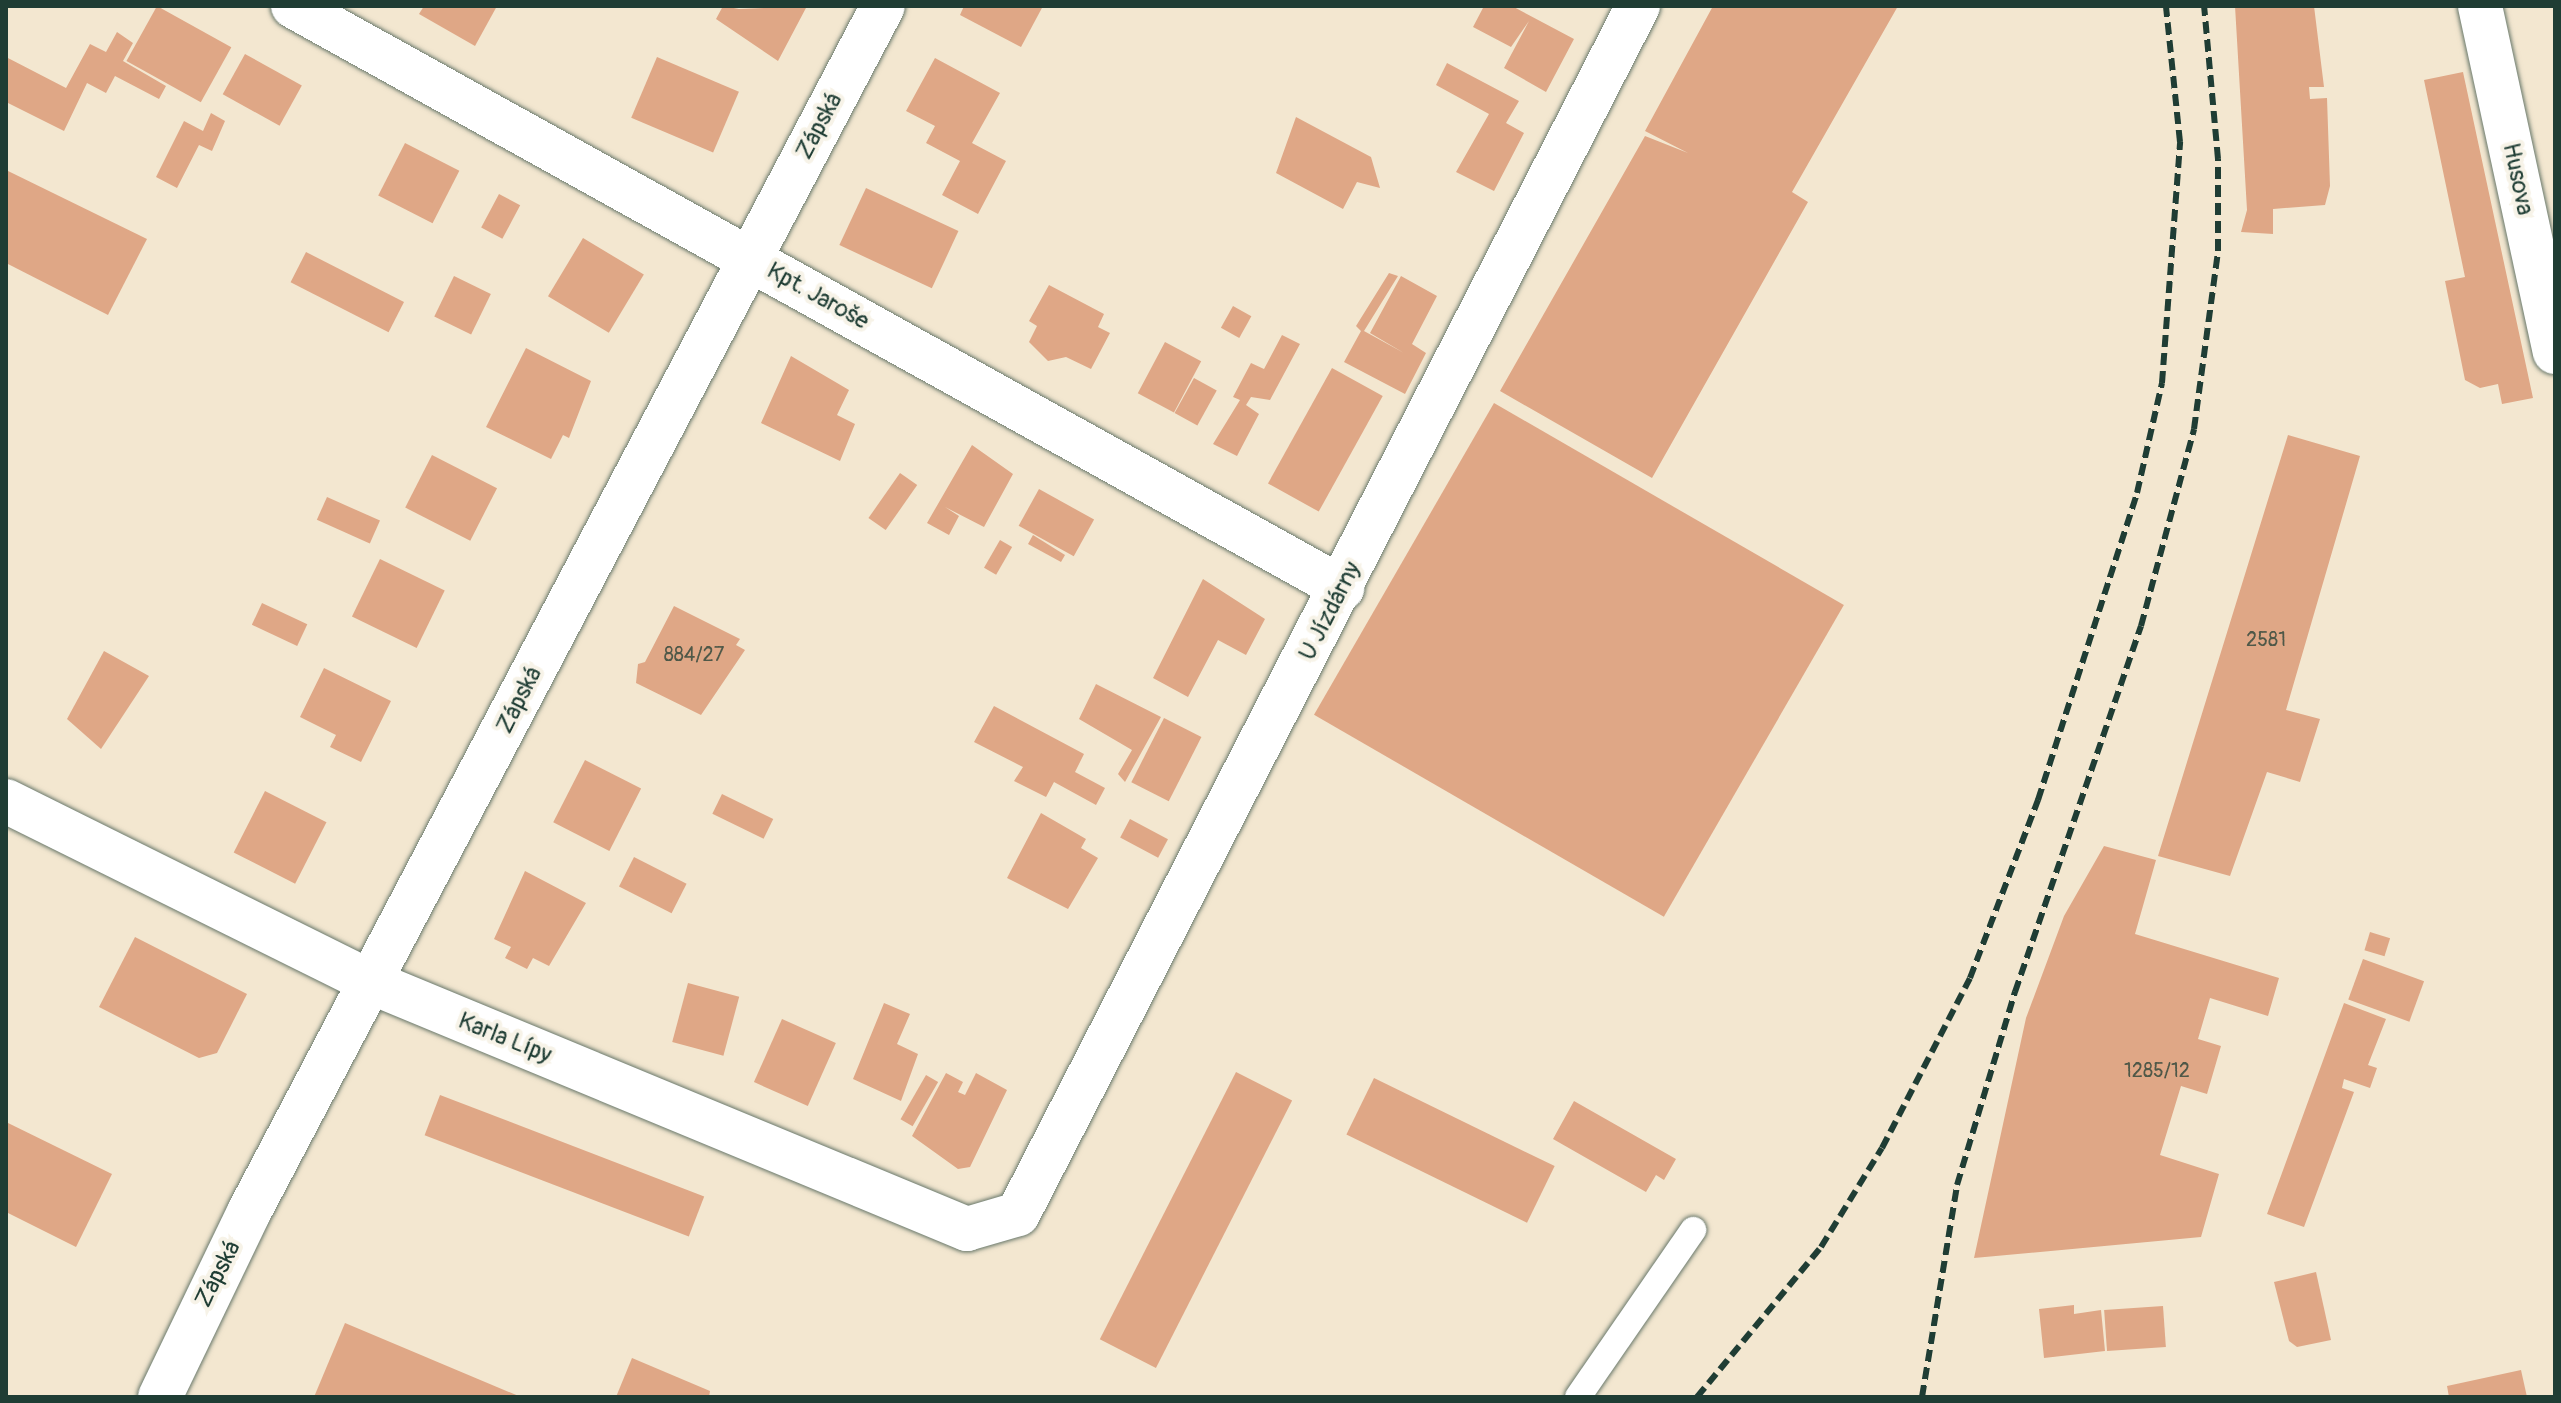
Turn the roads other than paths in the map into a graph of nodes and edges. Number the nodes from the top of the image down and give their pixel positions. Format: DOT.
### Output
graph roads {
  1 [pos="293,6"];
  2 [pos="883,6"];
  3 [pos="1638,6"];
  4 [pos="2480,6"];
  5 [pos="748,256"];
  6 [pos="2555,352"];
  7 [pos="1342,588"];
  8 [pos="6,801"];
  9 [pos="373,983"];
  10 [pos="1018,1214"];
  11 [pos="1693,1230"];
  12 [pos="160,1397"];
  13 [pos="1578,1397"];
  1 -- 5 [label="street, Kpt. Jaroše"];
  2 -- 5 [label="street, Zápská"];
  3 -- 7 [label="street, U Jízdárny"];
  4 -- 6 [label="street, Husova"];
  5 -- 7 [label="street, Kpt. Jaroše"];
  5 -- 9 [label="street, Zápská"];
  7 -- 10 [label="street, U Jízdárny"];
  8 -- 9 [label="street, Karla Lípy"];
  9 -- 10 [label="street, Karla Lípy"];
  9 -- 12 [label="street, Zápská"];
  11 -- 13 [label="lane"];
}
